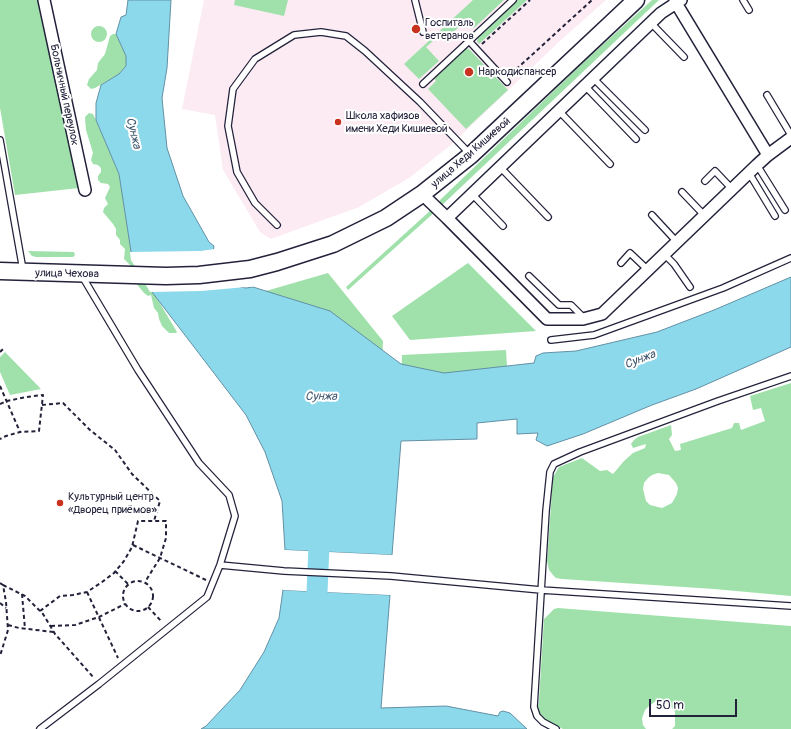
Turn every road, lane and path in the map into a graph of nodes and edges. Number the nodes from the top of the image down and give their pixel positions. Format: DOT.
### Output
graph roads {
  1 [pos="44,0"];
  2 [pos="415,0"];
  3 [pos="513,0"];
  4 [pos="530,0"];
  5 [pos="592,0"];
  6 [pos="636,0"];
  7 [pos="743,0"];
  8 [pos="677,1"];
  9 [pos="749,10"];
  10 [pos="651,23"];
  11 [pos="423,32"];
  12 [pos="470,41"];
  13 [pos="477,49"];
  14 [pos="684,57"];
  15 [pos="507,69"];
  16 [pos="593,78"];
  17 [pos="507,82"];
  18 [pos="423,84"];
  19 [pos="585,86"];
  20 [pos="767,95"];
  21 [pos="559,111"];
  22 [pos="645,130"];
  23 [pos="791,135"];
  24 [pos="791,138"];
  25 [pos="636,139"];
  26 [pos="0,140"];
  27 [pos="471,155"];
  28 [pos="768,155"];
  29 [pos="610,164"];
  30 [pos="500,167"];
  31 [pos="753,169"];
  32 [pos="705,181"];
  33 [pos="732,189"];
  34 [pos="85,190"];
  35 [pos="682,192"];
  36 [pos="422,194"];
  37 [pos="472,194"];
  38 [pos="784,210"];
  39 [pos="652,214"];
  40 [pos="704,215"];
  41 [pos="775,216"];
  42 [pos="548,217"];
  43 [pos="447,218"];
  44 [pos="277,225"];
  45 [pos="503,226"];
  46 [pos="677,242"];
  47 [pos="664,254"];
  48 [pos="791,258"];
  49 [pos="621,263"];
  50 [pos="648,270"];
  51 [pos="0,271"];
  52 [pos="24,273"];
  53 [pos="81,274"];
  54 [pos="134,276"];
  55 [pos="529,276"];
  56 [pos="690,287"];
  57 [pos="585,319"];
  58 [pos="551,340"];
  59 [pos="3,349"];
  60 [pos="0,352"];
  61 [pos="791,376"];
  62 [pos="0,386"];
  63 [pos="7,401"];
  64 [pos="0,404"];
  65 [pos="42,405"];
  66 [pos="20,432"];
  67 [pos="0,439"];
  68 [pos="154,522"];
  69 [pos="133,545"];
  70 [pos="160,558"];
  71 [pos="220,565"];
  72 [pos="115,571"];
  73 [pos="145,582"];
  74 [pos="0,583"];
  75 [pos="212,583"];
  76 [pos="128,584"];
  77 [pos="3,585"];
  78 [pos="541,590"];
  79 [pos="87,592"];
  80 [pos="22,594"];
  81 [pos="0,603"];
  82 [pos="125,604"];
  83 [pos="791,606"];
  84 [pos="148,607"];
  85 [pos="6,609"];
  86 [pos="40,611"];
  87 [pos="99,617"];
  88 [pos="8,625"];
  89 [pos="51,626"];
  90 [pos="168,628"];
  91 [pos="25,629"];
  92 [pos="54,632"];
  93 [pos="0,656"];
  94 [pos="121,666"];
  95 [pos="99,684"];
  96 [pos="40,729"];
  97 [pos="556,729"];
  1 -- 34 [label="street, Больничный переулок"];
  2 -- 11 [label="lane"];
  3 -- 12 [label="lane"];
  4 -- 13 [label="path"];
  5 -- 15 [label="path"];
  6 -- 27 [label="main road, улица Хеди Кишиевой"];
  7 -- 9 [label="lane"];
  8 -- 10 [label="street"];
  8 -- 28 [label="street"];
  10 -- 14 [label="lane"];
  10 -- 16 [label="street"];
  12 -- 13 [label="lane"];
  12 -- 18 [label="lane"];
  13 -- 17 [label="lane"];
  16 -- 19 [label="street"];
  16 -- 22 [label="lane"];
  19 -- 21 [label="street"];
  19 -- 25 [label="lane"];
  20 -- 23 [label="lane"];
  21 -- 29 [label="lane"];
  21 -- 30 [label="street"];
  24 -- 28 [label="street"];
  26 -- 52 [label="lane"];
  27 -- 36 [label="main road, улица Хеди Кишиевой"];
  27 -- 44 [label="lane"];
  28 -- 31 [label="street"];
  30 -- 37 [label="street"];
  30 -- 42 [label="lane"];
  31 -- 33 [label="street"];
  31 -- 38 [label="lane"];
  31 -- 41 [label="lane"];
  32 -- 33 [label="lane"];
  33 -- 40 [label="street"];
  35 -- 40 [label="lane"];
  36 -- 43 [label="street"];
  36 -- 54 [label="main road, улица Хеди Кишиевой"];
  37 -- 43 [label="street"];
  37 -- 45 [label="lane"];
  39 -- 46 [label="lane"];
  40 -- 46 [label="street"];
  43 -- 57 [label="street"];
  46 -- 47 [label="street"];
  47 -- 50 [label="street"];
  47 -- 56 [label="lane"];
  48 -- 58 [label="lane"];
  49 -- 50 [label="lane"];
  50 -- 57 [label="street"];
  51 -- 52 [label="main road, улица Чехова"];
  52 -- 53 [label="main road, улица Чехова"];
  53 -- 54 [label="main road, улица Чехова"];
  53 -- 71 [label="lane"];
  55 -- 57 [label="lane"];
  59 -- 60 [label="path"];
  61 -- 78 [label="lane"];
  62 -- 63 [label="path"];
  63 -- 64 [label="path"];
  63 -- 65 [label="path"];
  63 -- 66 [label="path"];
  65 -- 66 [label="path"];
  65 -- 68 [label="path"];
  66 -- 67 [label="path"];
  68 -- 69 [label="path"];
  68 -- 70 [label="path"];
  69 -- 70 [label="path"];
  69 -- 72 [label="path"];
  70 -- 73 [label="path"];
  70 -- 75 [label="path"];
  71 -- 75 [label="lane"];
  71 -- 78 [label="lane"];
  72 -- 76 [label="path"];
  72 -- 79 [label="path"];
  73 -- 76 [label="path"];
  73 -- 84 [label="path"];
  74 -- 77 [label="path"];
  75 -- 90 [label="lane"];
  76 -- 82 [label="path"];
  77 -- 80 [label="path"];
  77 -- 85 [label="path"];
  78 -- 83 [label="lane"];
  78 -- 97 [label="lane"];
  79 -- 86 [label="path"];
  79 -- 87 [label="path"];
  80 -- 86 [label="path"];
  80 -- 91 [label="path"];
  81 -- 85 [label="path"];
  82 -- 84 [label="path"];
  82 -- 87 [label="path"];
  84 -- 90 [label="path"];
  85 -- 88 [label="path"];
  86 -- 89 [label="path"];
  87 -- 89 [label="path"];
  87 -- 94 [label="path"];
  88 -- 91 [label="path"];
  88 -- 93 [label="path"];
  89 -- 92 [label="path"];
  90 -- 94 [label="lane"];
  91 -- 92 [label="path"];
  92 -- 95 [label="path"];
  94 -- 95 [label="lane"];
  95 -- 96 [label="lane"];
}
